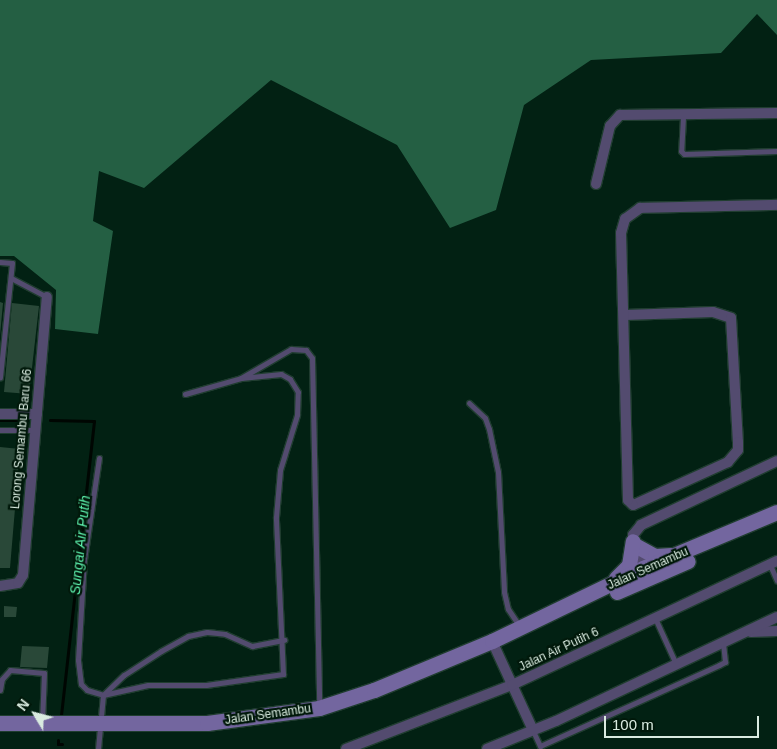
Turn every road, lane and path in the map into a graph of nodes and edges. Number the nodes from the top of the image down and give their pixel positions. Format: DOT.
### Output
graph roads {
  1 [pos="777,113"];
  2 [pos="683,117"];
  3 [pos="777,151"];
  4 [pos="596,184"];
  5 [pos="777,205"];
  6 [pos="0,262"];
  7 [pos="11,278"];
  8 [pos="47,297"];
  9 [pos="625,315"];
  10 [pos="0,377"];
  11 [pos="241,378"];
  12 [pos="185,394"];
  13 [pos="469,403"];
  14 [pos="0,414"];
  15 [pos="37,414"];
  16 [pos="0,430"];
  17 [pos="35,430"];
  18 [pos="99,458"];
  19 [pos="777,461"];
  20 [pos="777,512"];
  21 [pos="777,523"];
  22 [pos="633,542"];
  23 [pos="684,553"];
  24 [pos="773,563"];
  25 [pos="650,572"];
  26 [pos="777,581"];
  27 [pos="0,586"];
  28 [pos="603,589"];
  29 [pos="777,617"];
  30 [pos="655,618"];
  31 [pos="520,627"];
  32 [pos="777,631"];
  33 [pos="746,632"];
  34 [pos="284,640"];
  35 [pos="492,641"];
  36 [pos="723,643"];
  37 [pos="676,665"];
  38 [pos="512,685"];
  39 [pos="0,690"];
  40 [pos="103,695"];
  41 [pos="320,708"];
  42 [pos="0,723"];
  43 [pos="42,723"];
  44 [pos="100,724"];
  45 [pos="532,730"];
  46 [pos="98,749"];
  47 [pos="346,749"];
  48 [pos="487,749"];
  1 -- 2 [label="street"];
  2 -- 3 [label="lane"];
  2 -- 4 [label="street"];
  5 -- 9 [label="street"];
  6 -- 7 [label="lane"];
  7 -- 8 [label="lane"];
  7 -- 10 [label="lane"];
  8 -- 15 [label="street, Lorong Semambu Baru 66"];
  9 -- 9 [label="street"];
  11 -- 12 [label="lane"];
  11 -- 34 [label="lane"];
  11 -- 41 [label="lane"];
  13 -- 31 [label="lane"];
  14 -- 15 [label="street"];
  15 -- 17 [label="street, Lorong Semambu Baru 66"];
  16 -- 17 [label="lane"];
  17 -- 27 [label="street, Lorong Semambu Baru 66"];
  18 -- 40 [label="lane"];
  19 -- 22 [label="street"];
  20 -- 23 [label="main road, Jalan Semambu"];
  21 -- 25 [label="main road, Jalan Semambu"];
  22 -- 23 [label="main road"];
  22 -- 25 [label="street"];
  22 -- 28 [label="main road"];
  23 -- 25 [label="main road, Jalan Semambu"];
  24 -- 26 [label="lane"];
  24 -- 30 [label="street, Jalan Air Putih 6"];
  25 -- 28 [label="main road, Jalan Semambu"];
  25 -- 31 [label="main road, Jalan Semambu"];
  28 -- 31 [label="main road, Jalan Semambu"];
  29 -- 33 [label="street"];
  30 -- 37 [label="lane"];
  30 -- 38 [label="street, Jalan Air Putih 6"];
  31 -- 35 [label="main road, Jalan Semambu"];
  32 -- 33 [label="street"];
  33 -- 36 [label="street"];
  34 -- 40 [label="lane"];
  34 -- 40 [label="lane"];
  35 -- 38 [label="street"];
  35 -- 41 [label="main road, Jalan Semambu"];
  36 -- 37 [label="street"];
  36 -- 45 [label="lane"];
  37 -- 45 [label="street"];
  38 -- 45 [label="street"];
  38 -- 47 [label="street, Jalan Air Putih 6"];
  39 -- 43 [label="lane"];
  40 -- 44 [label="lane"];
  41 -- 44 [label="main road, Jalan Semambu"];
  42 -- 43 [label="main road, Jalan Semambu"];
  43 -- 44 [label="main road, Jalan Semambu"];
  44 -- 46 [label="lane"];
  45 -- 48 [label="street"];
}
